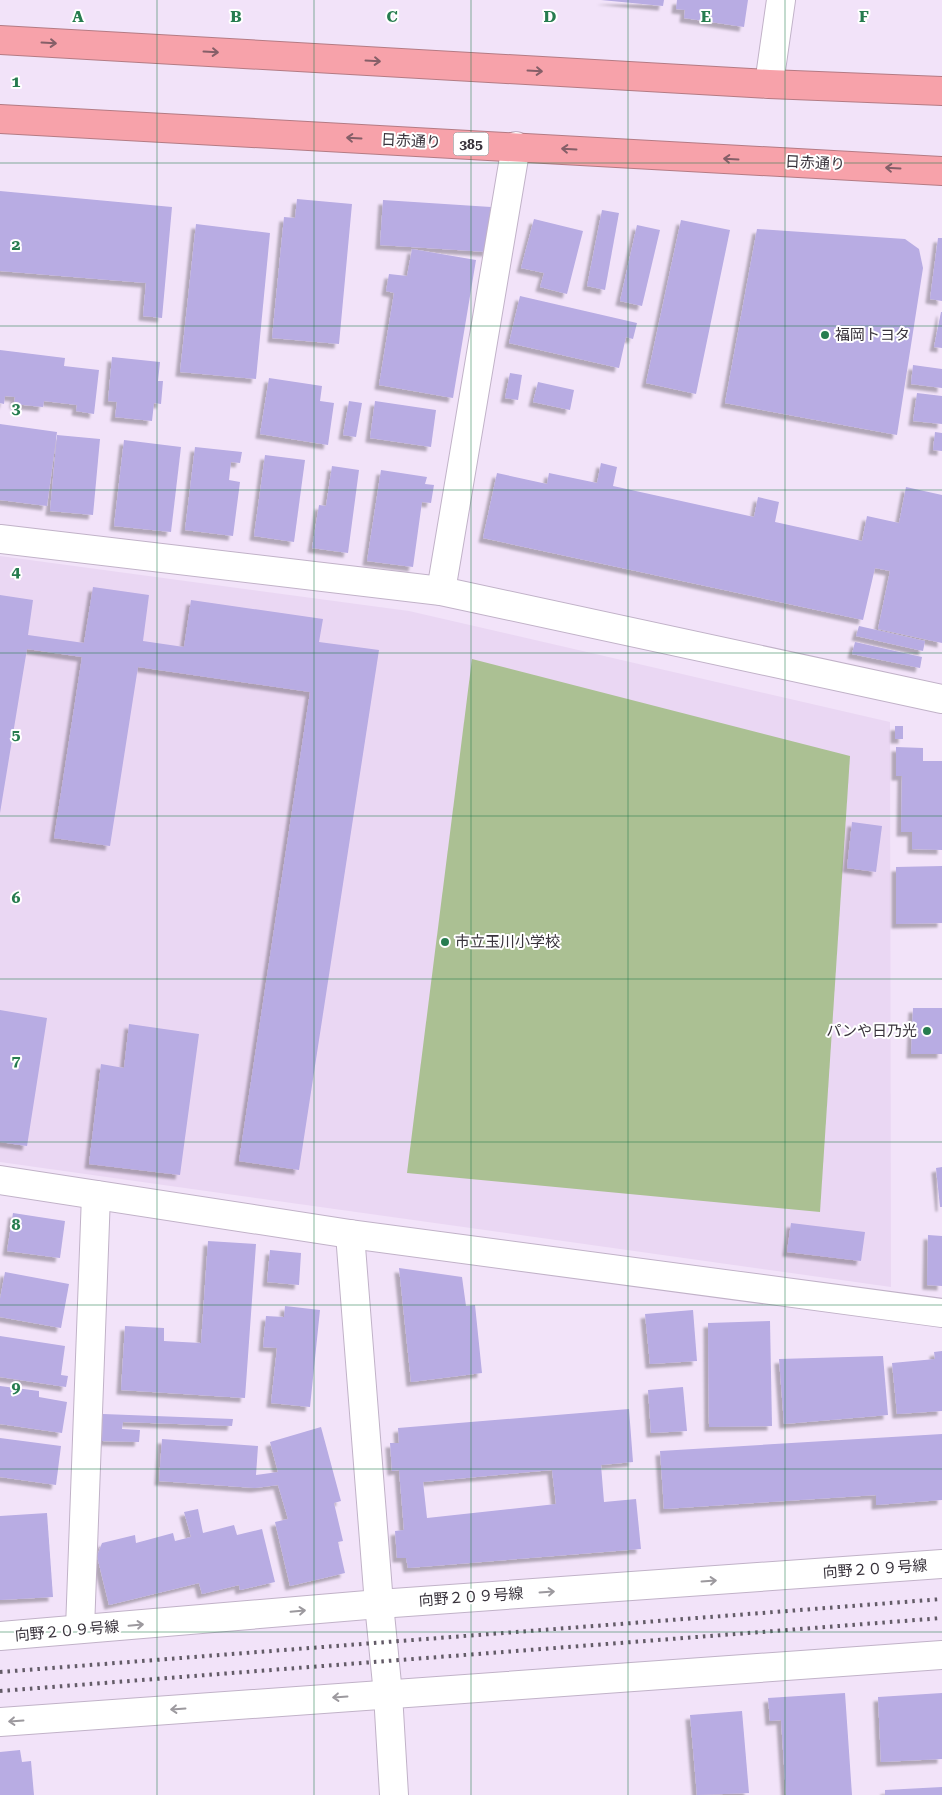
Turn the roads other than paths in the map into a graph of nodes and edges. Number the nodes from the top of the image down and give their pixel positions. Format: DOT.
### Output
graph roads {
  1 [pos="781,0"];
  2 [pos="0,40"];
  3 [pos="769,84"];
  4 [pos="942,91"];
  5 [pos="0,119"];
  6 [pos="516,146"];
  7 [pos="942,171"];
  8 [pos="0,539"];
  9 [pos="441,591"];
  10 [pos="942,699"];
  11 [pos="0,1180"];
  12 [pos="96,1195"];
  13 [pos="350,1234"];
  14 [pos="942,1314"];
  15 [pos="942,1564"];
  16 [pos="379,1604"];
  17 [pos="80,1629"];
  18 [pos="0,1636"];
  19 [pos="942,1655"];
  20 [pos="388,1694"];
  21 [pos="0,1722"];
  22 [pos="394,1795"];
  1 -- 3 [label="street"];
  2 -- 3 [label="highway, one-way"];
  3 -- 4 [label="highway"];
  6 -- 5 [label="highway, 日赤通り / 385, one-way"];
  7 -- 6 [label="highway, 日赤通り / 385, one-way"];
  6 -- 9 [label="street"];
  8 -- 9 [label="street"];
  9 -- 10 [label="street"];
  11 -- 12 [label="street"];
  12 -- 13 [label="street"];
  12 -- 17 [label="street"];
  13 -- 14 [label="street"];
  13 -- 16 [label="street"];
  16 -- 15 [label="street, 向野２０９号線, one-way"];
  17 -- 16 [label="street, 向野２０９号線, one-way"];
  16 -- 20 [label="street"];
  17 -- 18 [label="street, 向野２０９号線"];
  19 -- 20 [label="street"];
  20 -- 21 [label="street, one-way"];
  20 -- 22 [label="street"];
}
